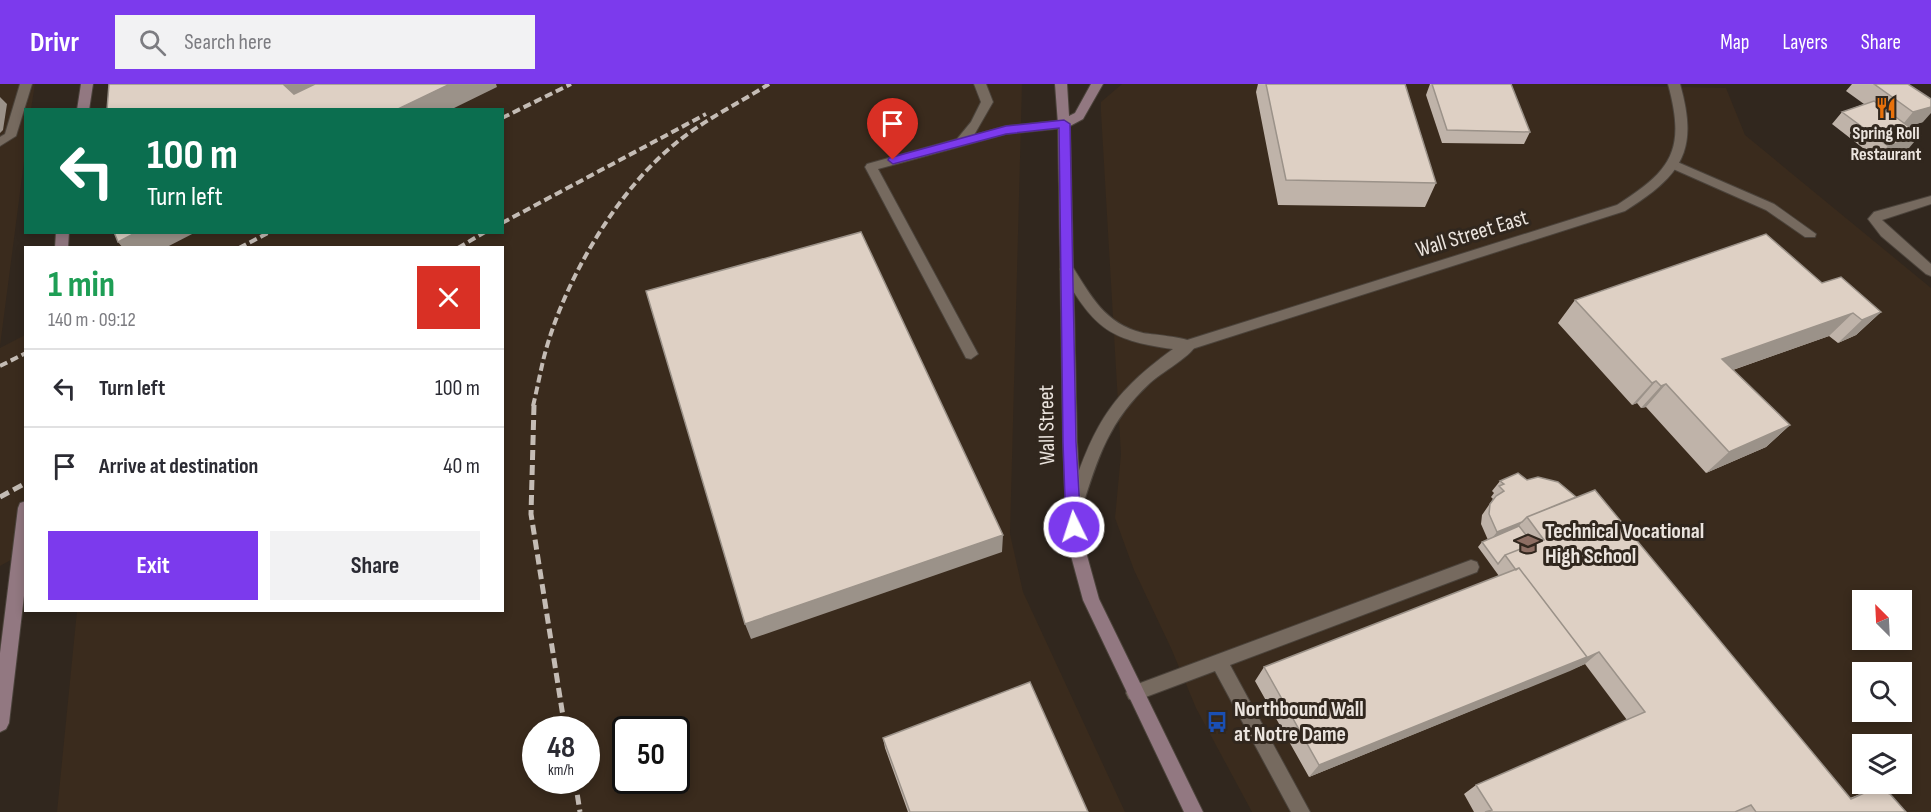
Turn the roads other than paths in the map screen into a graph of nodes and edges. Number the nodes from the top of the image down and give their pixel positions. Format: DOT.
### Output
graph roads {
  1 [pos="26,84"];
  2 [pos="87,84"];
  3 [pos="980,84"];
  4 [pos="1061,84"];
  5 [pos="1097,84"];
  6 [pos="1674,84"];
  7 [pos="83,108"];
  8 [pos="1064,124"];
  9 [pos="962,141"];
  10 [pos="0,142"];
  11 [pos="1675,165"];
  12 [pos="1931,200"];
  13 [pos="1810,234"];
  14 [pos="1067,269"];
  15 [pos="1931,271"];
  16 [pos="1189,345"];
  17 [pos="971,354"];
  18 [pos="1072,514"];
  19 [pos="24,525"];
  20 [pos="1471,567"];
  21 [pos="1219,662"];
  22 [pos="1135,693"];
  23 [pos="0,723"];
  24 [pos="1194,812"];
  25 [pos="1301,812"];
  1 -- 10 [label="street"];
  2 -- 7 [label="main road"];
  3 -- 9 [label="street"];
  4 -- 8 [label="main road, Wall Street"];
  5 -- 8 [label="main road"];
  6 -- 11 [label="street, Wall Street East"];
  8 -- 9 [label="street"];
  8 -- 14 [label="main road, Wall Street"];
  9 -- 17 [label="street"];
  11 -- 13 [label="street"];
  11 -- 16 [label="street, Wall Street East"];
  12 -- 15 [label="street"];
  14 -- 16 [label="street"];
  14 -- 18 [label="main road, Wall Street"];
  16 -- 18 [label="street"];
  18 -- 22 [label="main road, Wall Street"];
  19 -- 23 [label="main road"];
  20 -- 21 [label="street"];
  21 -- 22 [label="street"];
  21 -- 25 [label="street"];
  22 -- 24 [label="main road, Wall Street"];
}
